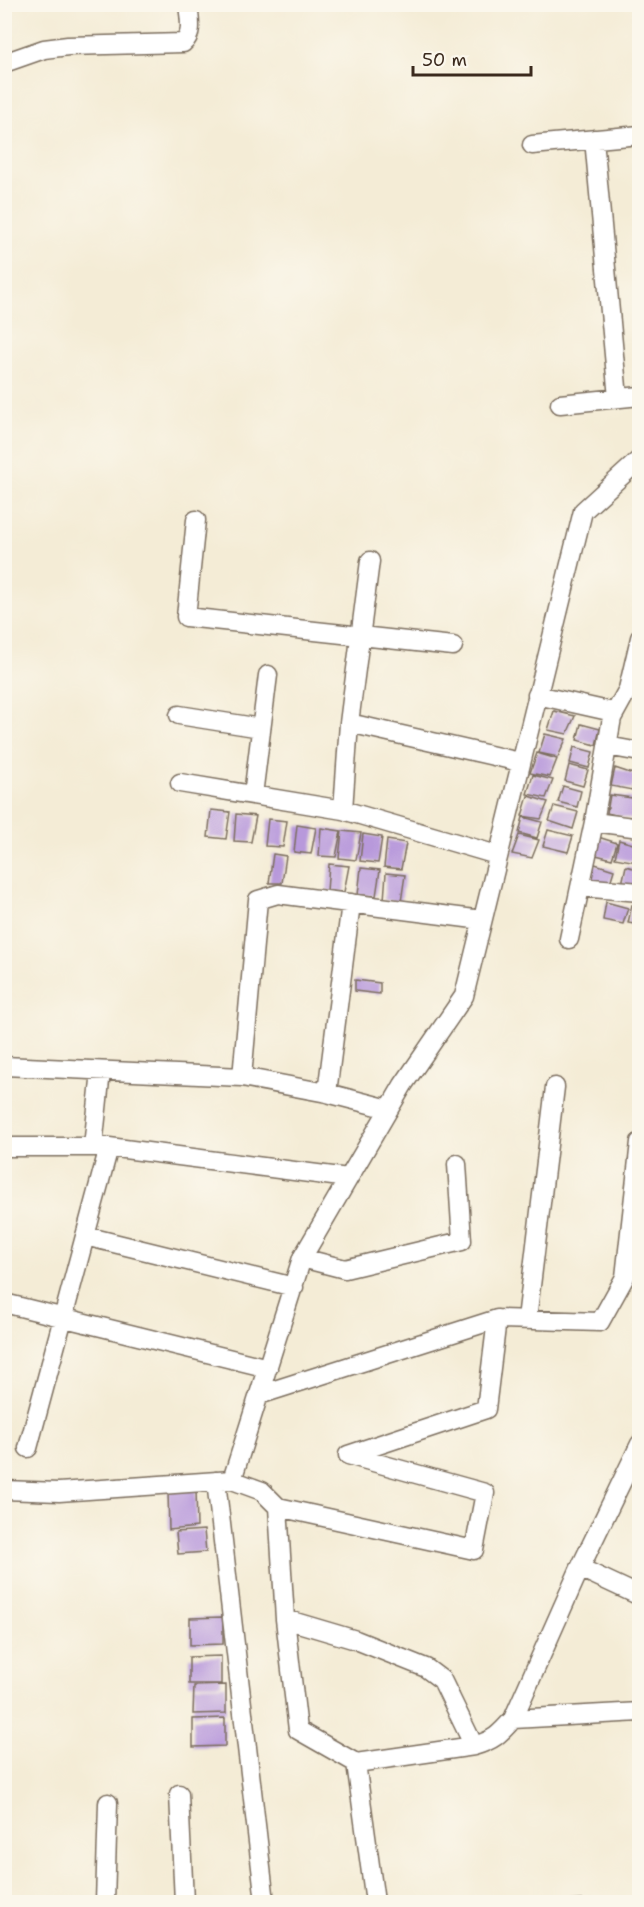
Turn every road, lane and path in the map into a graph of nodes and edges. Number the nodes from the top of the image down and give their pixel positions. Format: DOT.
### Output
graph roads {
  1 [pos="188,4"];
  2 [pos="4,63"];
  3 [pos="639,135"];
  4 [pos="594,139"];
  5 [pos="532,145"];
  6 [pos="639,396"];
  7 [pos="618,398"];
  8 [pos="560,404"];
  9 [pos="639,459"];
  10 [pos="196,520"];
  11 [pos="370,561"];
  12 [pos="360,635"];
  13 [pos="639,640"];
  14 [pos="453,645"];
  15 [pos="268,675"];
  16 [pos="537,695"];
  17 [pos="179,715"];
  18 [pos="612,718"];
  19 [pos="350,723"];
  20 [pos="261,728"];
  21 [pos="607,746"];
  22 [pos="639,752"];
  23 [pos="520,762"];
  24 [pos="180,783"];
  25 [pos="253,795"];
  26 [pos="343,810"];
  27 [pos="594,822"];
  28 [pos="639,828"];
  29 [pos="498,855"];
  30 [pos="580,888"];
  31 [pos="639,892"];
  32 [pos="351,903"];
  33 [pos="482,920"];
  34 [pos="569,939"];
  35 [pos="4,1066"];
  36 [pos="101,1071"];
  37 [pos="242,1077"];
  38 [pos="555,1087"];
  39 [pos="327,1093"];
  40 [pos="389,1109"];
  41 [pos="639,1142"];
  42 [pos="4,1147"];
  43 [pos="101,1147"];
  44 [pos="457,1164"];
  45 [pos="348,1178"];
  46 [pos="86,1236"];
  47 [pos="302,1258"];
  48 [pos="294,1287"];
  49 [pos="4,1303"];
  50 [pos="64,1317"];
  51 [pos="497,1319"];
  52 [pos="527,1319"];
  53 [pos="268,1368"];
  54 [pos="259,1395"];
  55 [pos="639,1444"];
  56 [pos="28,1448"];
  57 [pos="224,1481"];
  58 [pos="4,1490"];
  59 [pos="278,1507"];
  60 [pos="580,1568"];
  61 [pos="639,1596"];
  62 [pos="285,1619"];
  63 [pos="639,1712"];
  64 [pos="513,1719"];
  65 [pos="474,1746"];
  66 [pos="356,1763"];
  67 [pos="179,1794"];
  68 [pos="108,1803"];
  69 [pos="105,1902"];
  70 [pos="184,1902"];
  71 [pos="265,1902"];
  72 [pos="375,1902"];
  1 -- 2 [label="street"];
  3 -- 4 [label="street"];
  4 -- 5 [label="street"];
  4 -- 7 [label="street"];
  6 -- 7 [label="street"];
  7 -- 8 [label="street"];
  9 -- 16 [label="street"];
  10 -- 12 [label="street"];
  11 -- 12 [label="street"];
  12 -- 14 [label="street"];
  12 -- 19 [label="street"];
  13 -- 18 [label="street"];
  15 -- 20 [label="street"];
  16 -- 18 [label="street"];
  16 -- 23 [label="street"];
  17 -- 20 [label="street"];
  18 -- 21 [label="street"];
  19 -- 23 [label="street"];
  19 -- 26 [label="street"];
  20 -- 25 [label="street"];
  21 -- 22 [label="street"];
  21 -- 27 [label="street"];
  23 -- 29 [label="street"];
  24 -- 25 [label="street"];
  25 -- 26 [label="street"];
  26 -- 29 [label="street"];
  27 -- 28 [label="street"];
  27 -- 30 [label="street"];
  29 -- 33 [label="street"];
  30 -- 31 [label="street"];
  30 -- 34 [label="street"];
  32 -- 33 [label="street"];
  32 -- 37 [label="street"];
  32 -- 39 [label="street"];
  33 -- 40 [label="street"];
  35 -- 36 [label="street"];
  36 -- 37 [label="street"];
  36 -- 43 [label="street"];
  37 -- 39 [label="street"];
  38 -- 52 [label="street"];
  39 -- 40 [label="street"];
  40 -- 45 [label="street"];
  41 -- 52 [label="street"];
  42 -- 43 [label="street"];
  43 -- 45 [label="street"];
  43 -- 46 [label="street"];
  44 -- 47 [label="street"];
  45 -- 47 [label="street"];
  46 -- 48 [label="street"];
  46 -- 50 [label="street"];
  47 -- 48 [label="street"];
  48 -- 53 [label="street"];
  49 -- 50 [label="street"];
  50 -- 53 [label="street"];
  50 -- 56 [label="street"];
  51 -- 52 [label="street"];
  51 -- 54 [label="street"];
  51 -- 59 [label="street"];
  53 -- 54 [label="street"];
  54 -- 57 [label="street"];
  55 -- 60 [label="street"];
  57 -- 58 [label="street"];
  57 -- 59 [label="street"];
  57 -- 71 [label="street"];
  59 -- 62 [label="street"];
  60 -- 61 [label="street"];
  60 -- 64 [label="street"];
  62 -- 65 [label="street"];
  62 -- 66 [label="street"];
  63 -- 64 [label="street"];
  64 -- 65 [label="street"];
  65 -- 66 [label="street"];
  66 -- 72 [label="street"];
  67 -- 70 [label="street"];
  68 -- 69 [label="street"];
}
